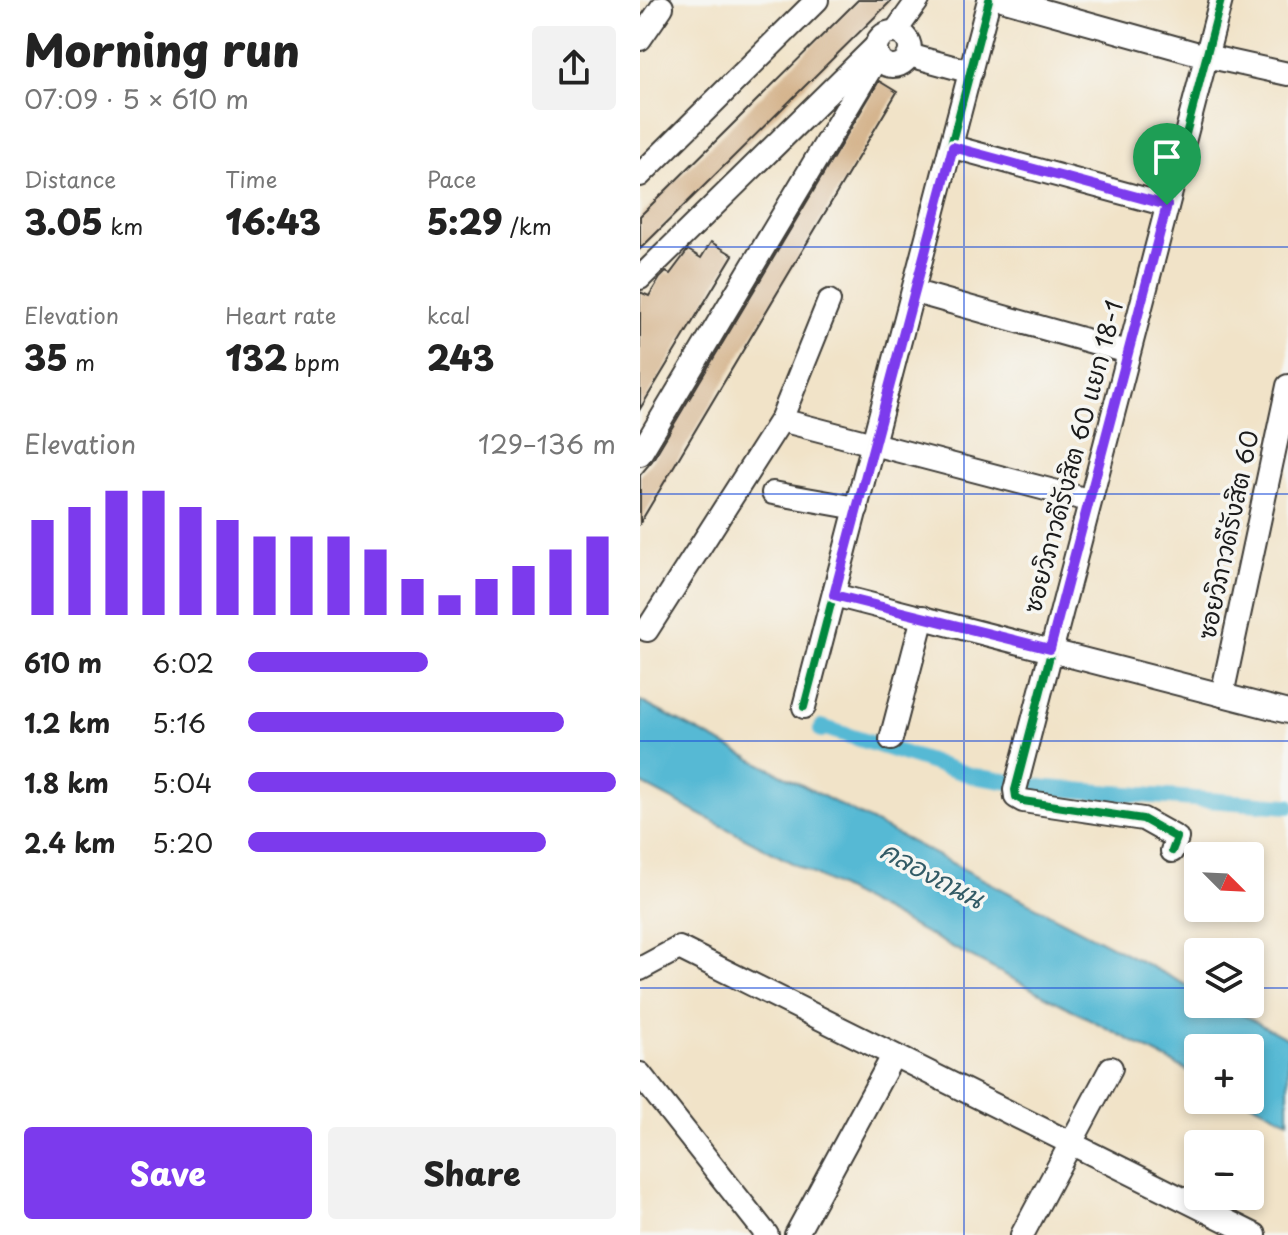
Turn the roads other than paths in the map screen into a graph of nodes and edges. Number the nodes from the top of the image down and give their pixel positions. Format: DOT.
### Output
graph roads {
  1 [pos="817,0"];
  2 [pos="918,0"];
  3 [pos="989,0"];
  4 [pos="1005,0"];
  5 [pos="1221,0"];
  6 [pos="661,2"];
  7 [pos="640,39"];
  8 [pos="883,44"];
  9 [pos="1206,56"];
  10 [pos="971,72"];
  11 [pos="1288,74"];
  12 [pos="953,147"];
  13 [pos="640,175"];
  14 [pos="1167,205"];
  15 [pos="640,278"];
  16 [pos="915,292"];
  17 [pos="829,301"];
  18 [pos="1128,352"];
  19 [pos="1288,386"];
  20 [pos="781,420"];
  21 [pos="875,444"];
  22 [pos="640,454"];
  23 [pos="773,493"];
  24 [pos="1088,500"];
  25 [pos="857,508"];
  26 [pos="834,595"];
  27 [pos="923,617"];
  28 [pos="647,630"];
  29 [pos="1050,649"];
  30 [pos="1222,695"];
  31 [pos="804,707"];
  32 [pos="1288,712"];
  33 [pos="891,739"];
  34 [pos="1172,851"];
  35 [pos="641,967"];
  36 [pos="893,1056"];
  37 [pos="1111,1068"];
  38 [pos="640,1074"];
  39 [pos="1068,1144"];
  40 [pos="797,1234"];
  41 [pos="767,1235"];
  42 [pos="1022,1235"];
  43 [pos="1255,1235"];
  1 -- 13 [label="street"];
  2 -- 8 [label="street"];
  3 -- 10 [label="street"];
  4 -- 9 [label="street"];
  5 -- 9 [label="street, ซอยวิภาวดีรังสิต 60 แยก 18-1"];
  6 -- 7 [label="street"];
  8 -- 10 [label="street"];
  8 -- 15 [label="street"];
  8 -- 22 [label="street"];
  9 -- 11 [label="street"];
  9 -- 14 [label="street, ซอยวิภาวดีรังสิต 60 แยก 18-1"];
  10 -- 12 [label="street"];
  12 -- 14 [label="street"];
  12 -- 16 [label="street"];
  14 -- 18 [label="street, ซอยวิภาวดีรังสิต 60 แยก 18-1"];
  16 -- 18 [label="street"];
  16 -- 21 [label="street"];
  17 -- 20 [label="street"];
  18 -- 24 [label="street, ซอยวิภาวดีรังสิต 60 แยก 18-1"];
  19 -- 30 [label="street, ซอยวิภาวดีรังสิต 60"];
  20 -- 21 [label="street"];
  20 -- 28 [label="street"];
  21 -- 24 [label="street"];
  21 -- 25 [label="street"];
  23 -- 25 [label="street"];
  24 -- 29 [label="street, ซอยวิภาวดีรังสิต 60 แยก 18-1"];
  25 -- 26 [label="street"];
  26 -- 27 [label="street"];
  26 -- 31 [label="street"];
  27 -- 29 [label="street"];
  27 -- 33 [label="street"];
  29 -- 30 [label="street"];
  29 -- 34 [label="street, ซอยวิภาวดีรังสิต 60 แยก 18-1"];
  30 -- 32 [label="street"];
  35 -- 36 [label="street"];
  36 -- 39 [label="street"];
  36 -- 40 [label="street"];
  37 -- 39 [label="street"];
  38 -- 41 [label="street"];
  39 -- 42 [label="street"];
  39 -- 43 [label="street"];
}
